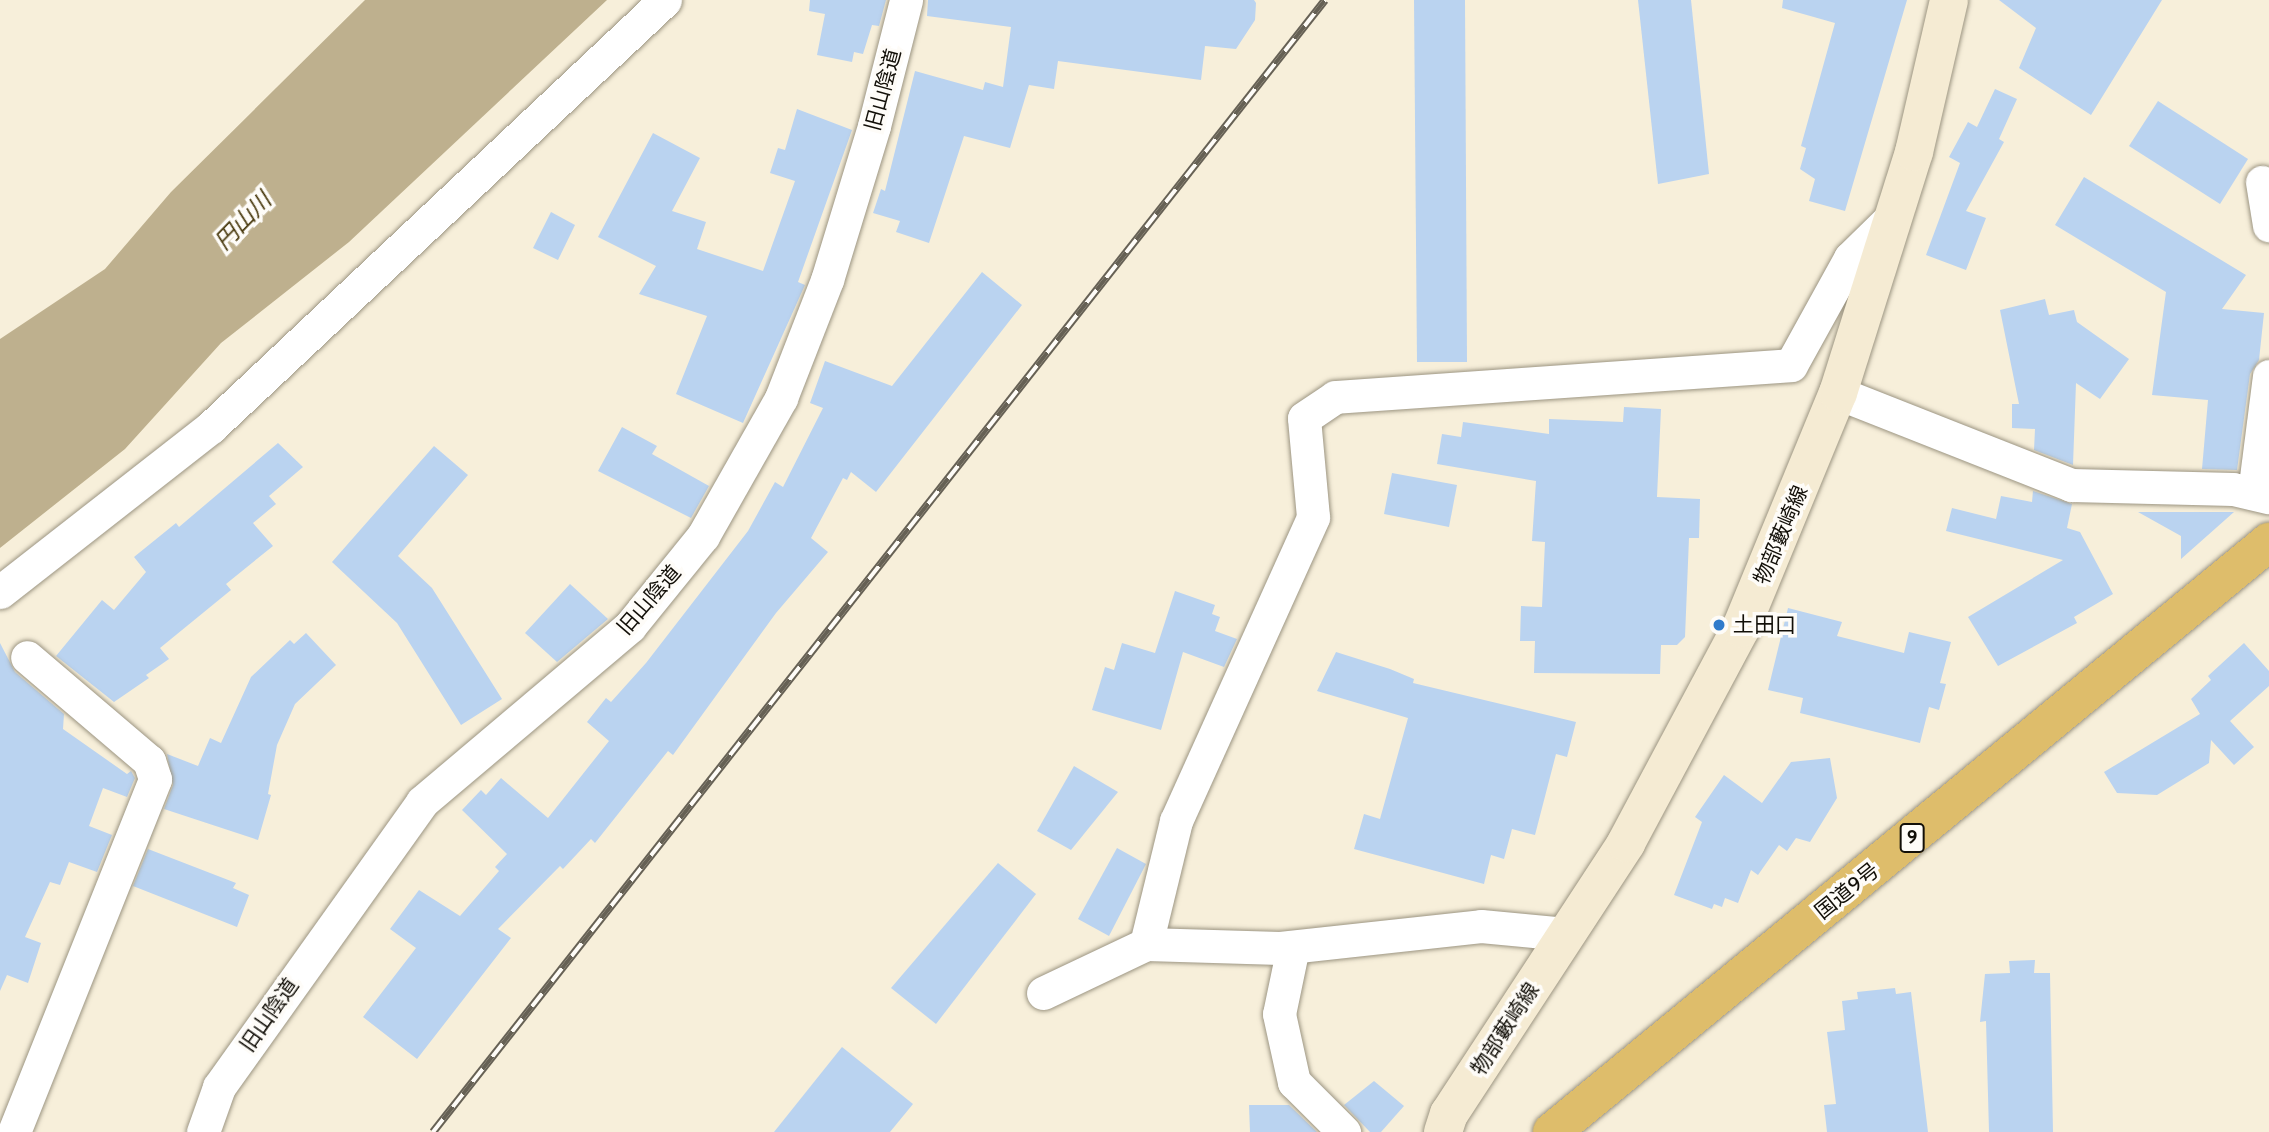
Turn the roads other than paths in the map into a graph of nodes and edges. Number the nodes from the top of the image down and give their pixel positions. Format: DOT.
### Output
graph roads {
  1 [pos="665,0"];
  2 [pos="906,0"];
  3 [pos="1950,0"];
  4 [pos="2262,182"];
  5 [pos="1896,212"];
  6 [pos="2269,225"];
  7 [pos="2269,376"];
  8 [pos="1838,393"];
  9 [pos="2261,495"];
  10 [pos="2269,542"];
  11 [pos="0,593"];
  12 [pos="27,656"];
  13 [pos="1566,934"];
  14 [pos="1146,944"];
  15 [pos="1293,947"];
  16 [pos="1043,993"];
  17 [pos="14,1132"];
  18 [pos="203,1132"];
  19 [pos="1344,1132"];
  20 [pos="1443,1132"];
  21 [pos="1552,1132"];
  1 -- 11 [label="street"];
  2 -- 18 [label="street, 旧山陰道"];
  3 -- 5 [label="main road, 物部藪崎線"];
  4 -- 6 [label="street"];
  5 -- 8 [label="main road, 物部藪崎線"];
  5 -- 14 [label="street"];
  7 -- 9 [label="street"];
  8 -- 9 [label="street"];
  8 -- 13 [label="main road, 物部藪崎線"];
  10 -- 21 [label="highway, 国道9号 / 9"];
  12 -- 17 [label="street"];
  13 -- 15 [label="street"];
  13 -- 20 [label="main road, 物部藪崎線"];
  14 -- 15 [label="street"];
  14 -- 16 [label="street"];
  15 -- 19 [label="street"];
}
